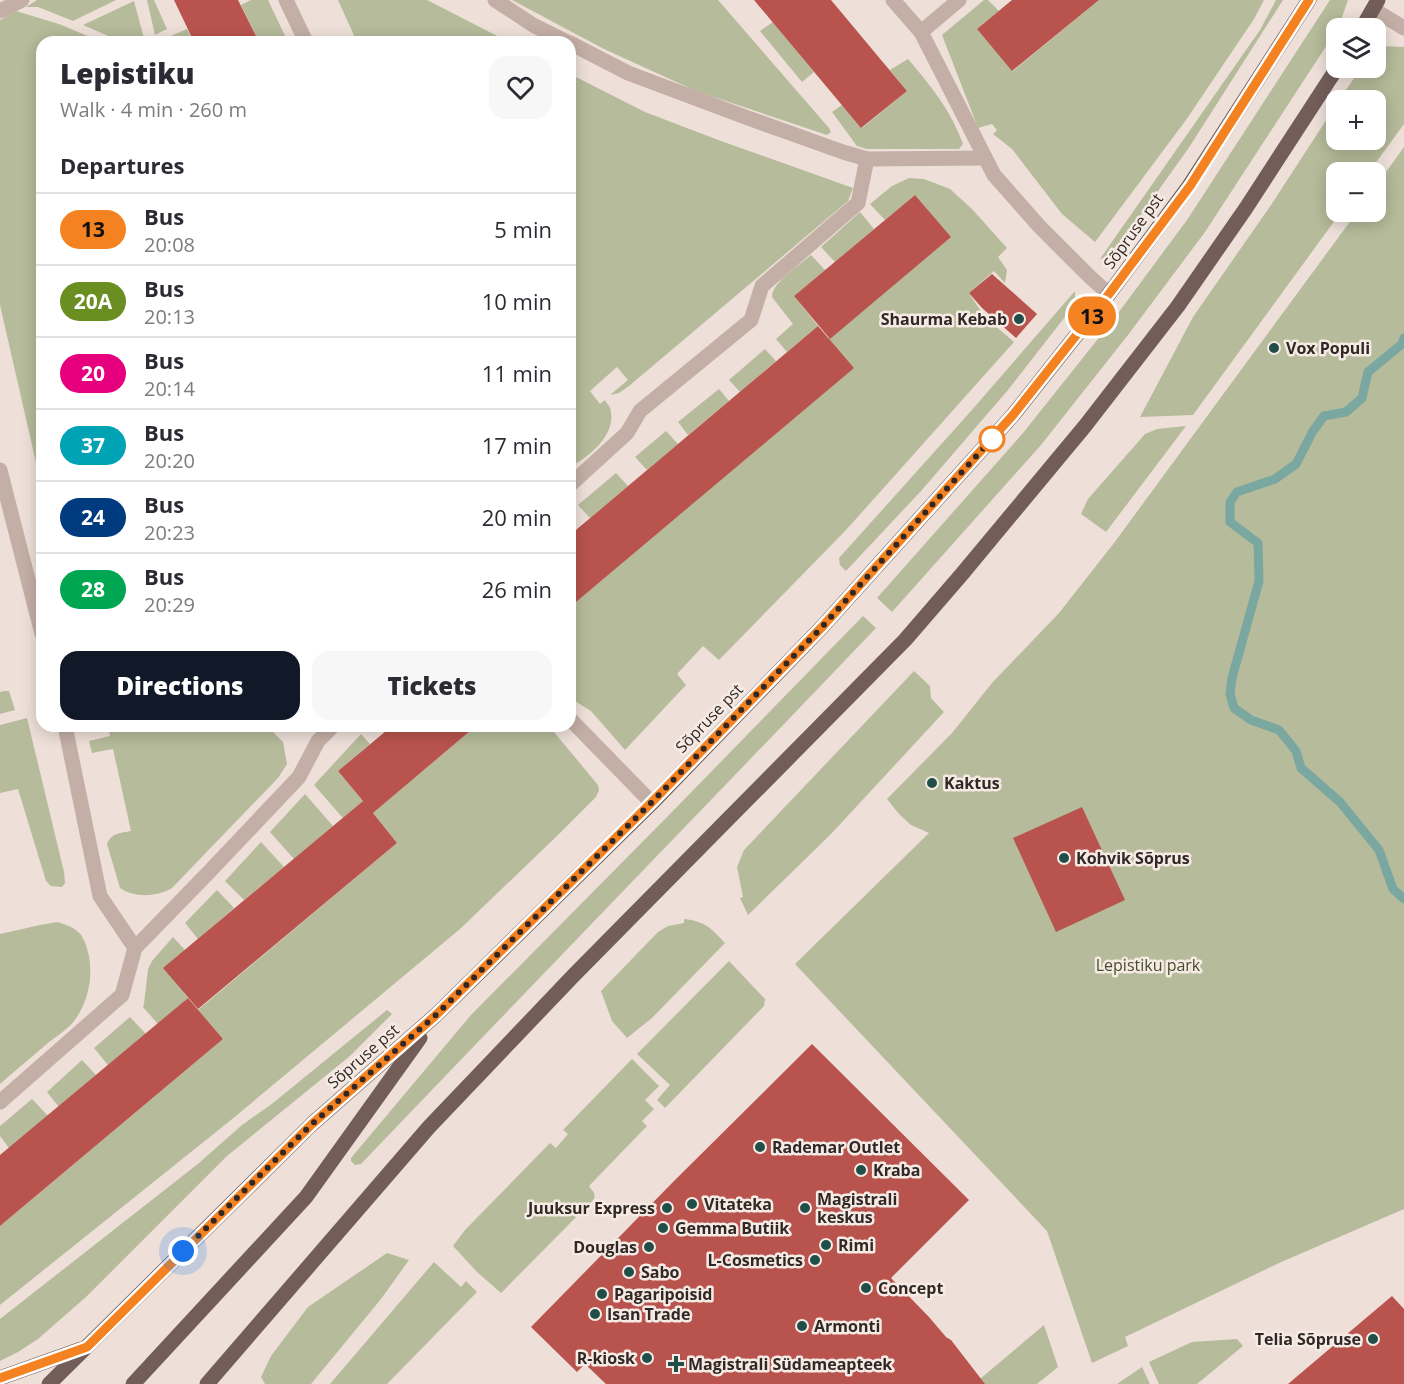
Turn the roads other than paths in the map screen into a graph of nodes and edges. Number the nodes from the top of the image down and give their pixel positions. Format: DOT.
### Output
graph roads {
  1 [pos="22,0"];
  2 [pos="286,0"];
  3 [pos="495,0"];
  4 [pos="893,0"];
  5 [pos="959,0"];
  6 [pos="1309,0"];
  7 [pos="1375,4"];
  8 [pos="0,11"];
  9 [pos="1367,18"];
  10 [pos="1404,28"];
  11 [pos="921,32"];
  12 [pos="303,36"];
  13 [pos="555,36"];
  14 [pos="576,47"];
  15 [pos="1330,78"];
  16 [pos="985,158"];
  17 [pos="867,159"];
  18 [pos="1109,294"];
  19 [pos="0,470"];
  20 [pos="576,480"];
  21 [pos="36,611"];
  22 [pos="576,725"];
  23 [pos="66,732"];
  24 [pos="327,732"];
  25 [pos="652,802"];
  26 [pos="135,948"];
  27 [pos="436,1015"];
  28 [pos="0,1102"];
  29 [pos="87,1347"];
  30 [pos="0,1378"];
  31 [pos="49,1384"];
  32 [pos="133,1384"];
  33 [pos="207,1384"];
  1 -- 8 [label="street"];
  2 -- 12 [label="street"];
  3 -- 13 [label="street"];
  4 -- 11 [label="street"];
  5 -- 11 [label="street"];
  6 -- 18 [label="main road, Sõpruse pst"];
  7 -- 9 [label="main road"];
  7 -- 10 [label="street"];
  11 -- 16 [label="street"];
  14 -- 17 [label="street"];
  15 -- 33 [label="main road"];
  16 -- 17 [label="street"];
  16 -- 18 [label="street"];
  17 -- 20 [label="street"];
  18 -- 25 [label="main road, Sõpruse pst"];
  19 -- 21 [label="street"];
  22 -- 25 [label="street"];
  23 -- 26 [label="street"];
  24 -- 26 [label="street"];
  25 -- 27 [label="main road, Sõpruse pst"];
  26 -- 28 [label="street"];
  27 -- 29 [label="main road, Sõpruse pst"];
  27 -- 32 [label="main road"];
  29 -- 30 [label="main road"];
  29 -- 31 [label="main road, Sõpruse pst"];
}
